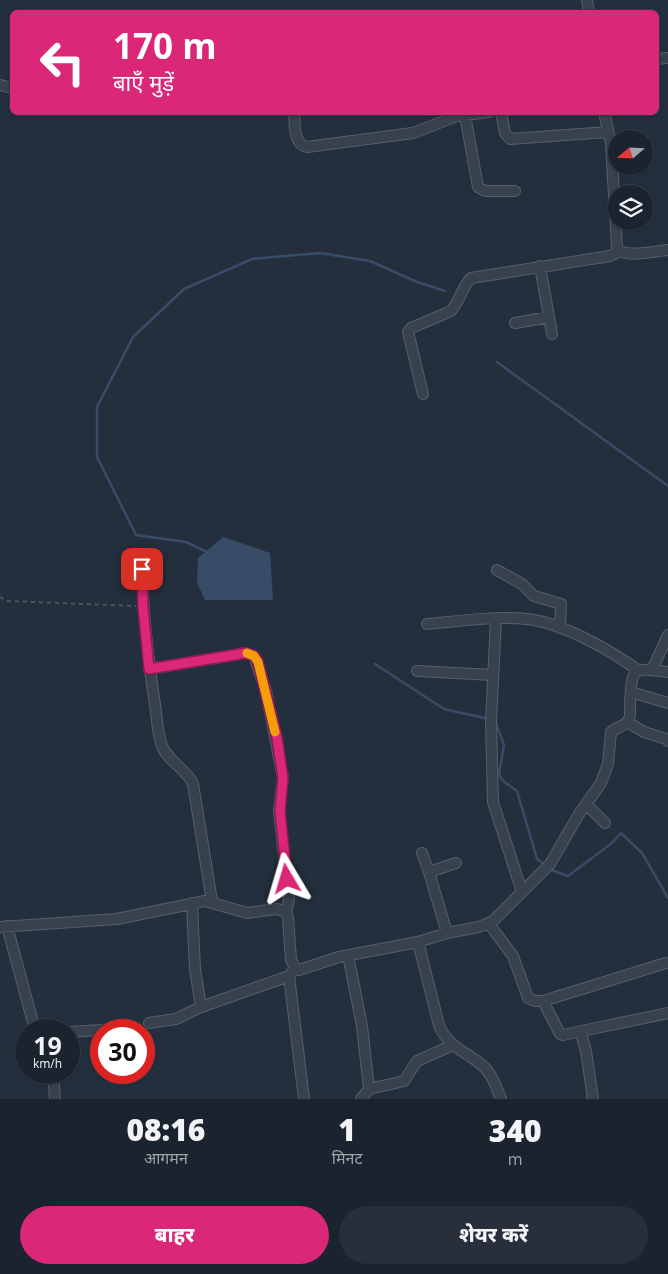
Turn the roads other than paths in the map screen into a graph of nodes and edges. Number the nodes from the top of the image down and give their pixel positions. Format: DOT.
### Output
graph roads {
  1 [pos="294,115"];
  2 [pos="465,115"];
  3 [pos="502,115"];
  4 [pos="605,115"];
  5 [pos="447,116"];
  6 [pos="608,132"];
  7 [pos="613,175"];
  8 [pos="515,192"];
  9 [pos="668,250"];
  10 [pos="620,252"];
  11 [pos="540,266"];
  12 [pos="549,317"];
  13 [pos="514,324"];
  14 [pos="552,334"];
  15 [pos="423,394"];
  16 [pos="142,569"];
  17 [pos="497,570"];
  18 [pos="496,618"];
  19 [pos="427,624"];
  20 [pos="560,628"];
  21 [pos="668,635"];
  22 [pos="149,669"];
  23 [pos="638,670"];
  24 [pos="652,670"];
  25 [pos="417,671"];
  26 [pos="668,672"];
  27 [pos="493,675"];
  28 [pos="631,692"];
  29 [pos="668,703"];
  30 [pos="627,722"];
  31 [pos="668,741"];
  32 [pos="586,804"];
  33 [pos="605,823"];
  34 [pos="422,853"];
  35 [pos="456,863"];
  36 [pos="429,872"];
  37 [pos="522,892"];
  38 [pos="212,902"];
  39 [pos="192,903"];
  40 [pos="286,912"];
  41 [pos="488,924"];
  42 [pos="4,927"];
  43 [pos="448,933"];
  44 [pos="418,942"];
  45 [pos="348,956"];
  46 [pos="666,963"];
  47 [pos="292,972"];
  48 [pos="543,1001"];
  49 [pos="201,1006"];
  50 [pos="668,1013"];
  51 [pos="32,1019"];
  52 [pos="155,1023"];
  53 [pos="577,1032"];
  54 [pos="453,1045"];
  55 [pos="54,1084"];
  56 [pos="369,1089"];
  57 [pos="55,1099"];
  58 [pos="304,1099"];
  59 [pos="360,1099"];
  60 [pos="501,1099"];
  61 [pos="593,1099"];
  1 -- 5 [label="street"];
  2 -- 5 [label="street"];
  2 -- 8 [label="street"];
  3 -- 6 [label="street"];
  4 -- 6 [label="street"];
  7 -- 10 [label="street"];
  9 -- 10 [label="street"];
  10 -- 11 [label="street"];
  11 -- 12 [label="street"];
  11 -- 15 [label="street"];
  12 -- 13 [label="street"];
  12 -- 14 [label="street"];
  16 -- 22 [label="street"];
  17 -- 20 [label="street"];
  18 -- 19 [label="street"];
  18 -- 20 [label="street"];
  18 -- 27 [label="street"];
  20 -- 23 [label="street"];
  21 -- 24 [label="street"];
  22 -- 38 [label="street"];
  22 -- 40 [label="street"];
  23 -- 24 [label="street"];
  23 -- 28 [label="street"];
  24 -- 26 [label="street"];
  25 -- 27 [label="street"];
  27 -- 37 [label="street"];
  28 -- 29 [label="street"];
  28 -- 30 [label="street"];
  30 -- 31 [label="street"];
  30 -- 32 [label="street"];
  32 -- 33 [label="street"];
  32 -- 37 [label="street"];
  34 -- 36 [label="street"];
  35 -- 36 [label="street"];
  36 -- 43 [label="street"];
  37 -- 41 [label="street"];
  38 -- 39 [label="street"];
  38 -- 40 [label="street"];
  39 -- 42 [label="street"];
  39 -- 49 [label="street"];
  40 -- 47 [label="street"];
  41 -- 43 [label="street"];
  41 -- 48 [label="street"];
  42 -- 51 [label="street"];
  43 -- 44 [label="street"];
  44 -- 45 [label="street"];
  44 -- 54 [label="street"];
  45 -- 47 [label="street"];
  45 -- 56 [label="street"];
  46 -- 48 [label="street"];
  47 -- 49 [label="street"];
  47 -- 58 [label="street"];
  48 -- 53 [label="street"];
  49 -- 52 [label="street"];
  50 -- 53 [label="street"];
  53 -- 61 [label="street"];
  54 -- 56 [label="street"];
  54 -- 60 [label="street"];
  55 -- 57 [label="street"];
  56 -- 59 [label="street"];
}
